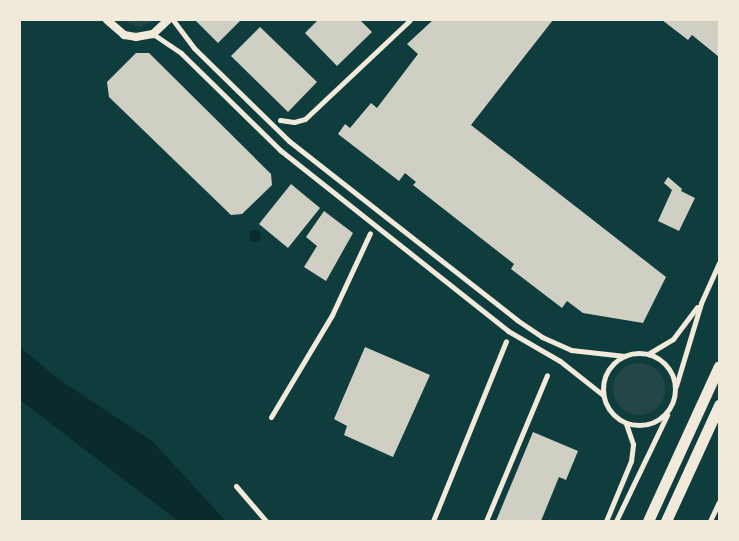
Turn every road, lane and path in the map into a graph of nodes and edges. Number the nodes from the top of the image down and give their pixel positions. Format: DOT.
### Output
graph roads {
  1 [pos="107,20"];
  2 [pos="168,20"];
  3 [pos="173,20"];
  4 [pos="410,20"];
  5 [pos="153,34"];
  6 [pos="280,120"];
  7 [pos="370,233"];
  8 [pos="719,263"];
  9 [pos="701,303"];
  10 [pos="506,341"];
  11 [pos="648,354"];
  12 [pos="625,356"];
  13 [pos="719,366"];
  14 [pos="548,375"];
  15 [pos="676,389"];
  16 [pos="603,395"];
  17 [pos="719,404"];
  18 [pos="669,411"];
  19 [pos="272,418"];
  20 [pos="626,424"];
  21 [pos="236,486"];
  22 [pos="719,502"];
  23 [pos="718,509"];
  24 [pos="266,521"];
  25 [pos="433,521"];
  26 [pos="486,521"];
  27 [pos="606,521"];
  28 [pos="616,521"];
  29 [pos="648,521"];
  30 [pos="666,521"];
  31 [pos="710,521"];
  1 -- 5 [label="street"];
  2 -- 5 [label="street"];
  3 -- 12 [label="street"];
  4 -- 6 [label="street"];
  5 -- 16 [label="street"];
  7 -- 19 [label="street"];
  8 -- 9 [label="street"];
  9 -- 11 [label="street"];
  9 -- 15 [label="street"];
  10 -- 25 [label="street"];
  11 -- 12 [label="street"];
  11 -- 15 [label="street"];
  12 -- 16 [label="street"];
  13 -- 29 [label="highway"];
  14 -- 26 [label="street"];
  15 -- 18 [label="street"];
  16 -- 20 [label="street"];
  17 -- 30 [label="highway"];
  18 -- 20 [label="street"];
  18 -- 28 [label="street"];
  20 -- 27 [label="street"];
  21 -- 24 [label="street"];
  22 -- 23 [label="street"];
  23 -- 31 [label="street"];
}
